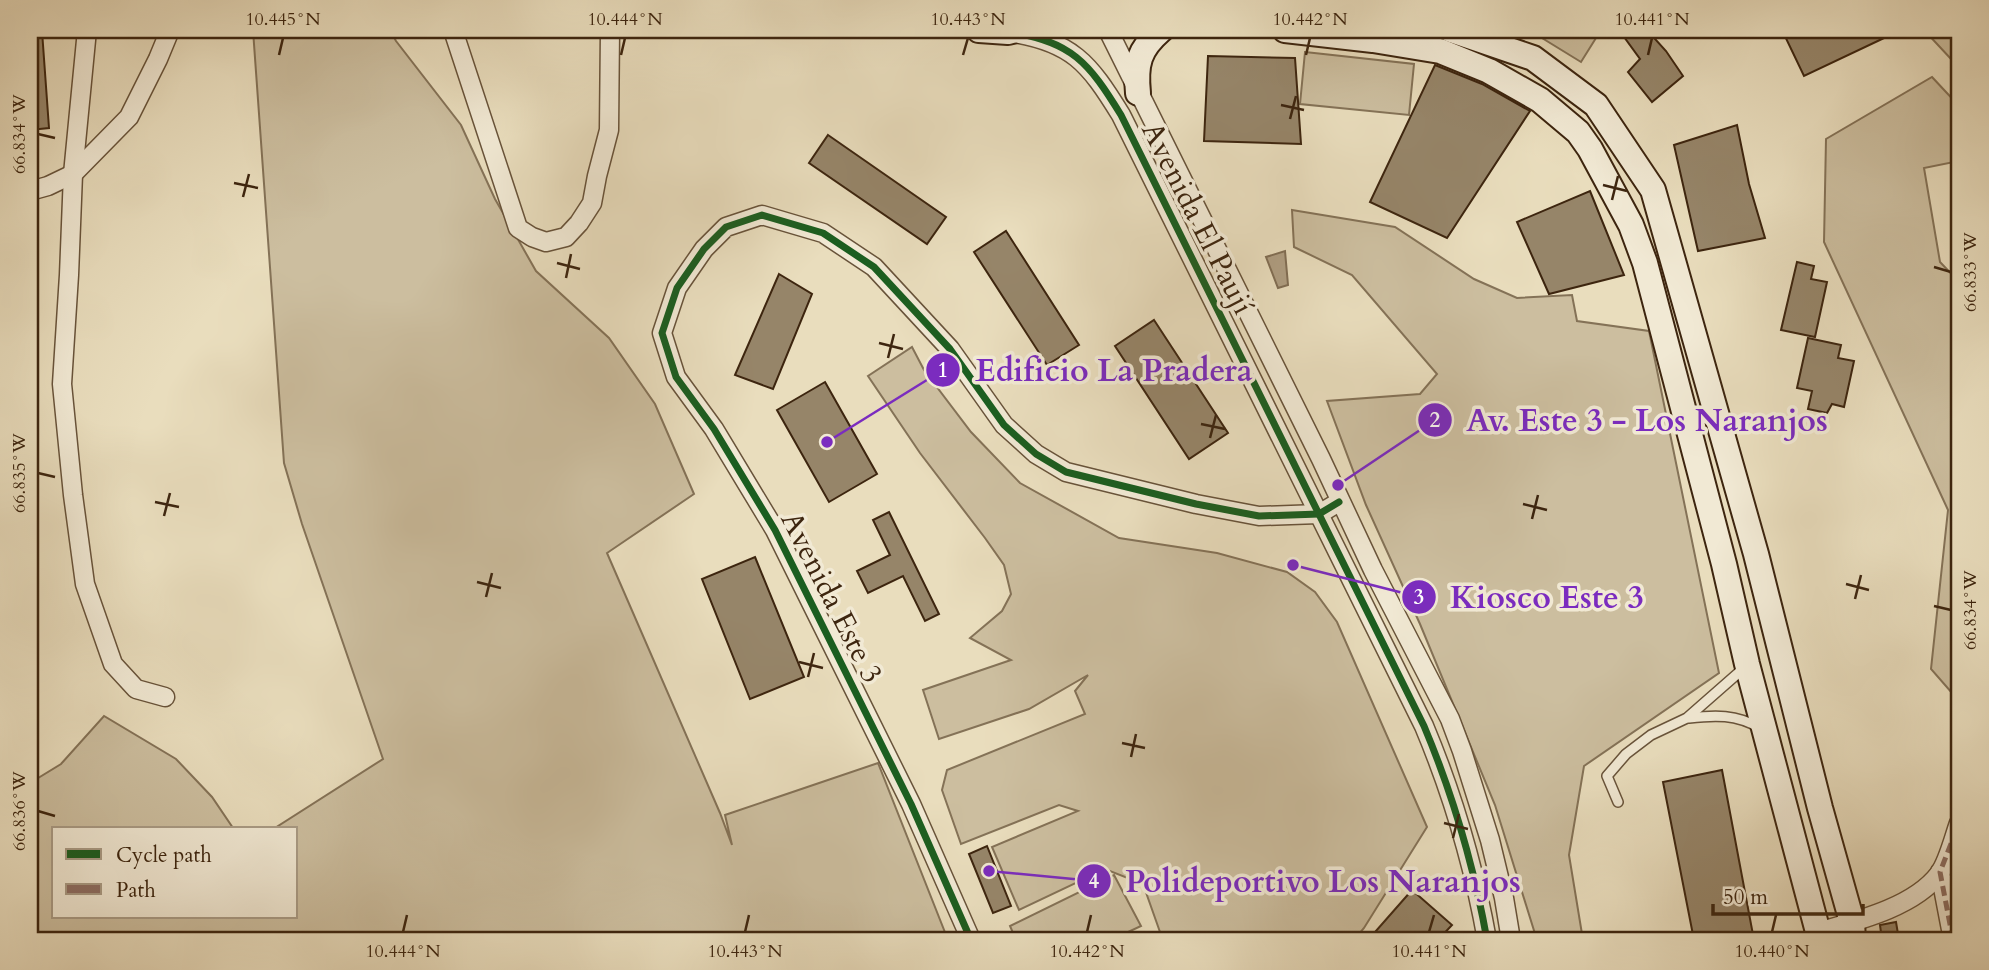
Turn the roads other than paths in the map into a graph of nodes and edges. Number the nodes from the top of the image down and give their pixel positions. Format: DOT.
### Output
graph roads {
  1 [pos="87,30"];
  2 [pos="170,30"];
  3 [pos="453,30"];
  4 [pos="610,30"];
  5 [pos="979,30"];
  6 [pos="1108,30"];
  7 [pos="1161,30"];
  8 [pos="1285,30"];
  9 [pos="1451,30"];
  10 [pos="1012,31"];
  11 [pos="1138,93"];
  12 [pos="73,174"];
  13 [pos="30,191"];
  14 [pos="1339,502"];
  15 [pos="1319,514"];
  16 [pos="1748,664"];
  17 [pos="165,697"];
  18 [pos="1687,718"];
  19 [pos="1765,731"];
  20 [pos="1618,802"];
  21 [pos="1959,823"];
  22 [pos="1940,872"];
  23 [pos="1853,931"];
  24 [pos="1819,936"];
  25 [pos="971,940"];
  26 [pos="1487,940"];
  27 [pos="1511,940"];
  28 [pos="1954,940"];
  1 -- 12 [label="street"];
  2 -- 12 [label="street"];
  3 -- 4 [label="street"];
  5 -- 10 [label="main road"];
  6 -- 11 [label="street, Avenida El Paují"];
  7 -- 11 [label="main road"];
  8 -- 16 [label="main road"];
  9 -- 23 [label="main road"];
  10 -- 15 [label="street, Avenida El Paují"];
  11 -- 14 [label="street, Avenida El Paují"];
  12 -- 13 [label="street"];
  12 -- 17 [label="street"];
  14 -- 15 [label="street, Avenida Este 3"];
  14 -- 27 [label="street, Avenida El Paují"];
  15 -- 25 [label="street, Avenida Este 3"];
  15 -- 26 [label="street, Avenida El Paují"];
  16 -- 18 [label="lane"];
  16 -- 19 [label="main road"];
  18 -- 19 [label="lane"];
  18 -- 20 [label="lane"];
  19 -- 24 [label="main road"];
  21 -- 22 [label="street"];
  22 -- 23 [label="street"];
  22 -- 28 [label="street"];
  23 -- 24 [label="street"];
}
